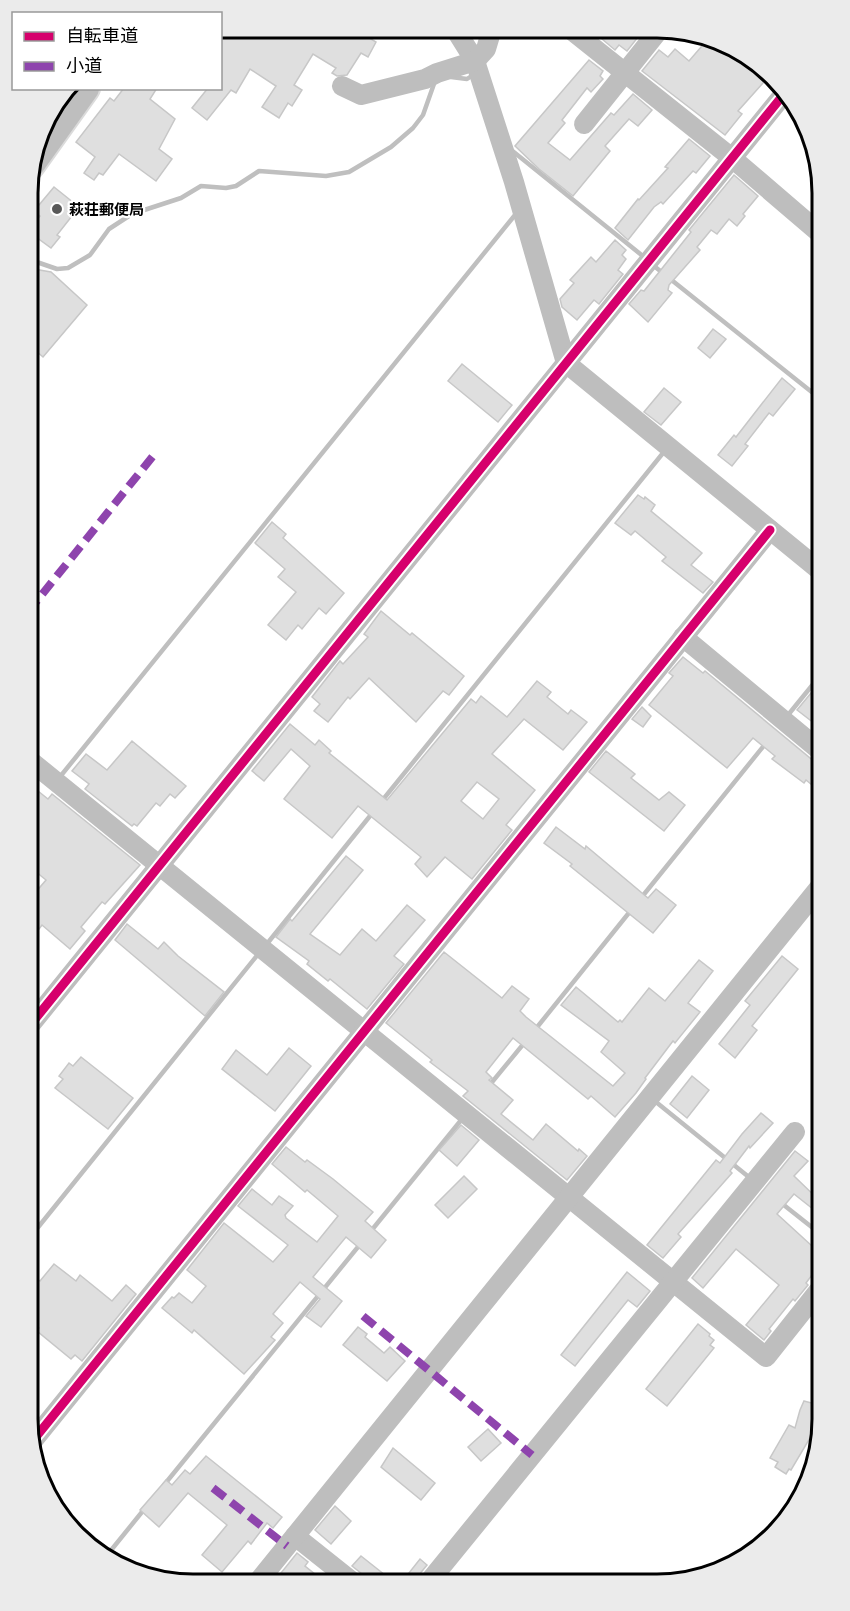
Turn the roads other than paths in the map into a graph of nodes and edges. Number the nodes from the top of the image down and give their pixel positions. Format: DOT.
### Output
graph roads {
  1 [pos="460,37"];
  2 [pos="490,37"];
  3 [pos="580,37"];
  4 [pos="653,37"];
  5 [pos="476,61"];
  6 [pos="624,73"];
  7 [pos="342,86"];
  8 [pos="84,90"];
  9 [pos="780,98"];
  10 [pos="584,124"];
  11 [pos="46,142"];
  12 [pos="732,158"];
  13 [pos="812,227"];
  14 [pos="566,363"];
  15 [pos="770,530"];
  16 [pos="812,564"];
  17 [pos="683,637"];
  18 [pos="812,744"];
  19 [pos="37,766"];
  20 [pos="159,867"];
  21 [pos="812,897"];
  22 [pos="37,1017"];
  23 [pos="363,1032"];
  24 [pos="795,1132"];
  25 [pos="568,1198"];
  26 [pos="673,1282"];
  27 [pos="812,1299"];
  28 [pos="38,1434"];
  29 [pos="295,1536"];
  30 [pos="264,1574"];
  31 [pos="343,1574"];
  32 [pos="435,1574"];
  1 -- 5 [label="street"];
  2 -- 5 [label="street"];
  3 -- 6 [label="street"];
  4 -- 6 [label="street"];
  5 -- 7 [label="street"];
  5 -- 14 [label="street"];
  6 -- 10 [label="street"];
  6 -- 12 [label="street"];
  8 -- 11 [label="highway"];
  9 -- 12 [label="street"];
  12 -- 13 [label="street"];
  12 -- 14 [label="street"];
  14 -- 15 [label="street"];
  14 -- 20 [label="street"];
  15 -- 16 [label="street"];
  15 -- 17 [label="street"];
  17 -- 18 [label="street"];
  17 -- 23 [label="street"];
  19 -- 20 [label="street"];
  20 -- 22 [label="street"];
  20 -- 23 [label="street"];
  21 -- 25 [label="street"];
  23 -- 25 [label="street"];
  23 -- 28 [label="street"];
  24 -- 26 [label="street"];
  25 -- 26 [label="street"];
  25 -- 29 [label="street"];
  26 -- 27 [label="street"];
  26 -- 32 [label="street"];
  29 -- 30 [label="street"];
  29 -- 31 [label="street"];
}
